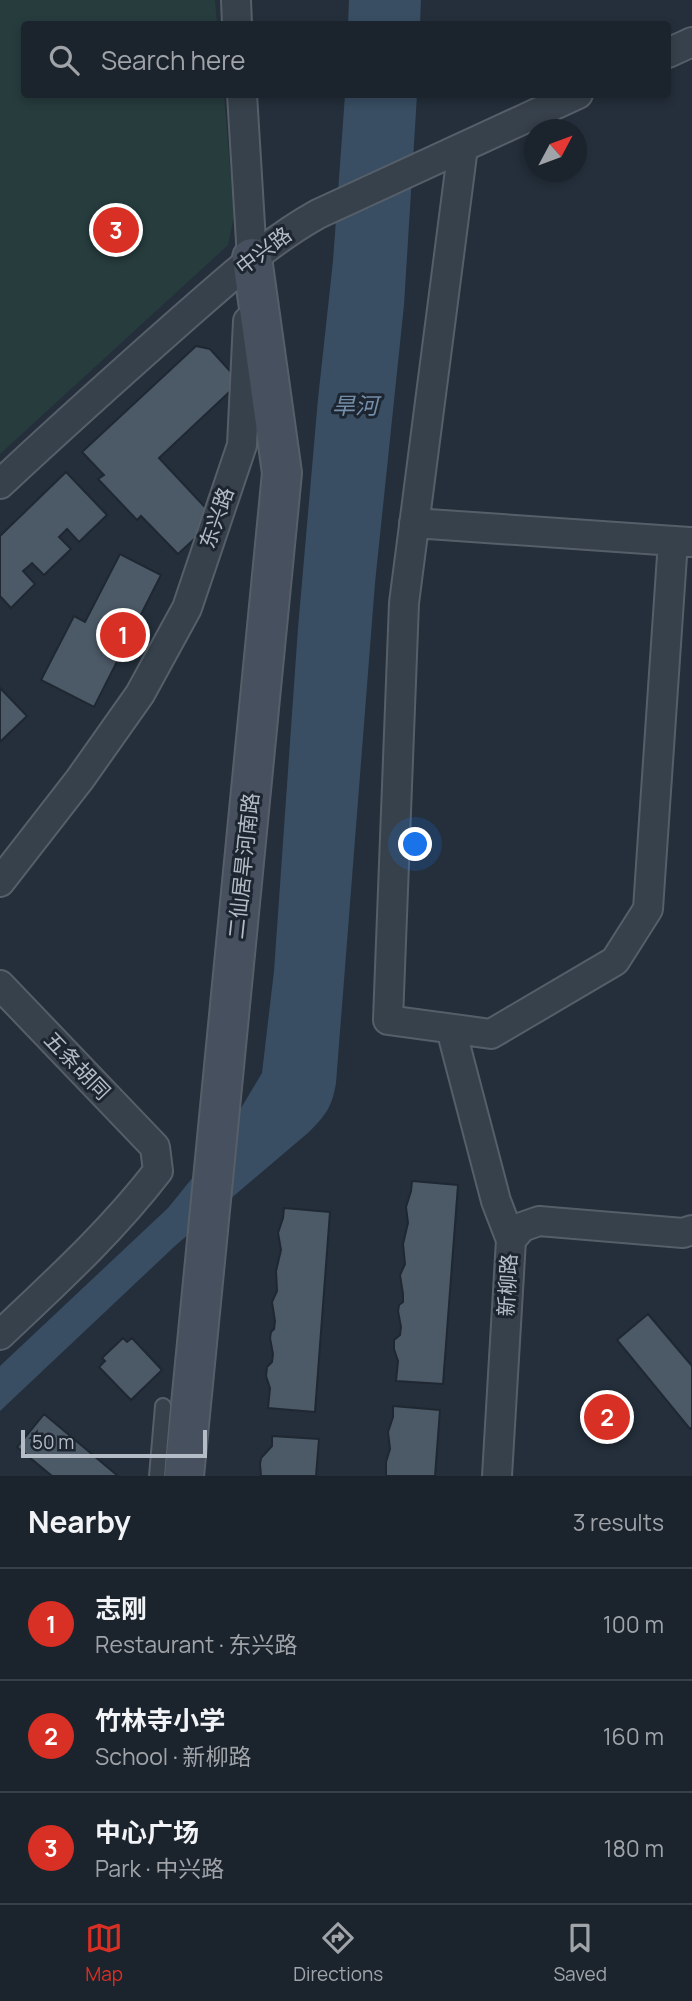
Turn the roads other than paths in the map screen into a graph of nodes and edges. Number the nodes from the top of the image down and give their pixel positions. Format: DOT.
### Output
graph roads {
  1 [pos="236,0"];
  2 [pos="237,21"];
  3 [pos="692,42"];
  4 [pos="671,51"];
  5 [pos="242,98"];
  6 [pos="569,98"];
  7 [pos="463,148"];
  8 [pos="252,258"];
  9 [pos="0,484"];
  10 [pos="414,523"];
  11 [pos="682,541"];
  12 [pos="0,882"];
  13 [pos="0,985"];
  14 [pos="451,1029"];
  15 [pos="692,1230"];
  16 [pos="511,1240"];
  17 [pos="0,1335"];
  18 [pos="163,1406"];
  19 [pos="157,1476"];
  20 [pos="184,1476"];
  21 [pos="497,1476"];
  1 -- 2 [label="street"];
  3 -- 4 [label="street"];
  5 -- 8 [label="street, 东兴路"];
  6 -- 7 [label="street, 中兴路"];
  7 -- 8 [label="street, 中兴路"];
  7 -- 10 [label="street"];
  8 -- 9 [label="street, 中兴路"];
  8 -- 12 [label="street, 东兴路"];
  8 -- 20 [label="street, 二仙居旱河南路"];
  10 -- 11 [label="street"];
  10 -- 14 [label="street"];
  11 -- 14 [label="street"];
  13 -- 17 [label="street, 五条胡同"];
  14 -- 16 [label="street"];
  15 -- 16 [label="street, 新柳路"];
  16 -- 21 [label="street, 新柳路"];
  18 -- 19 [label="lane"];
}
